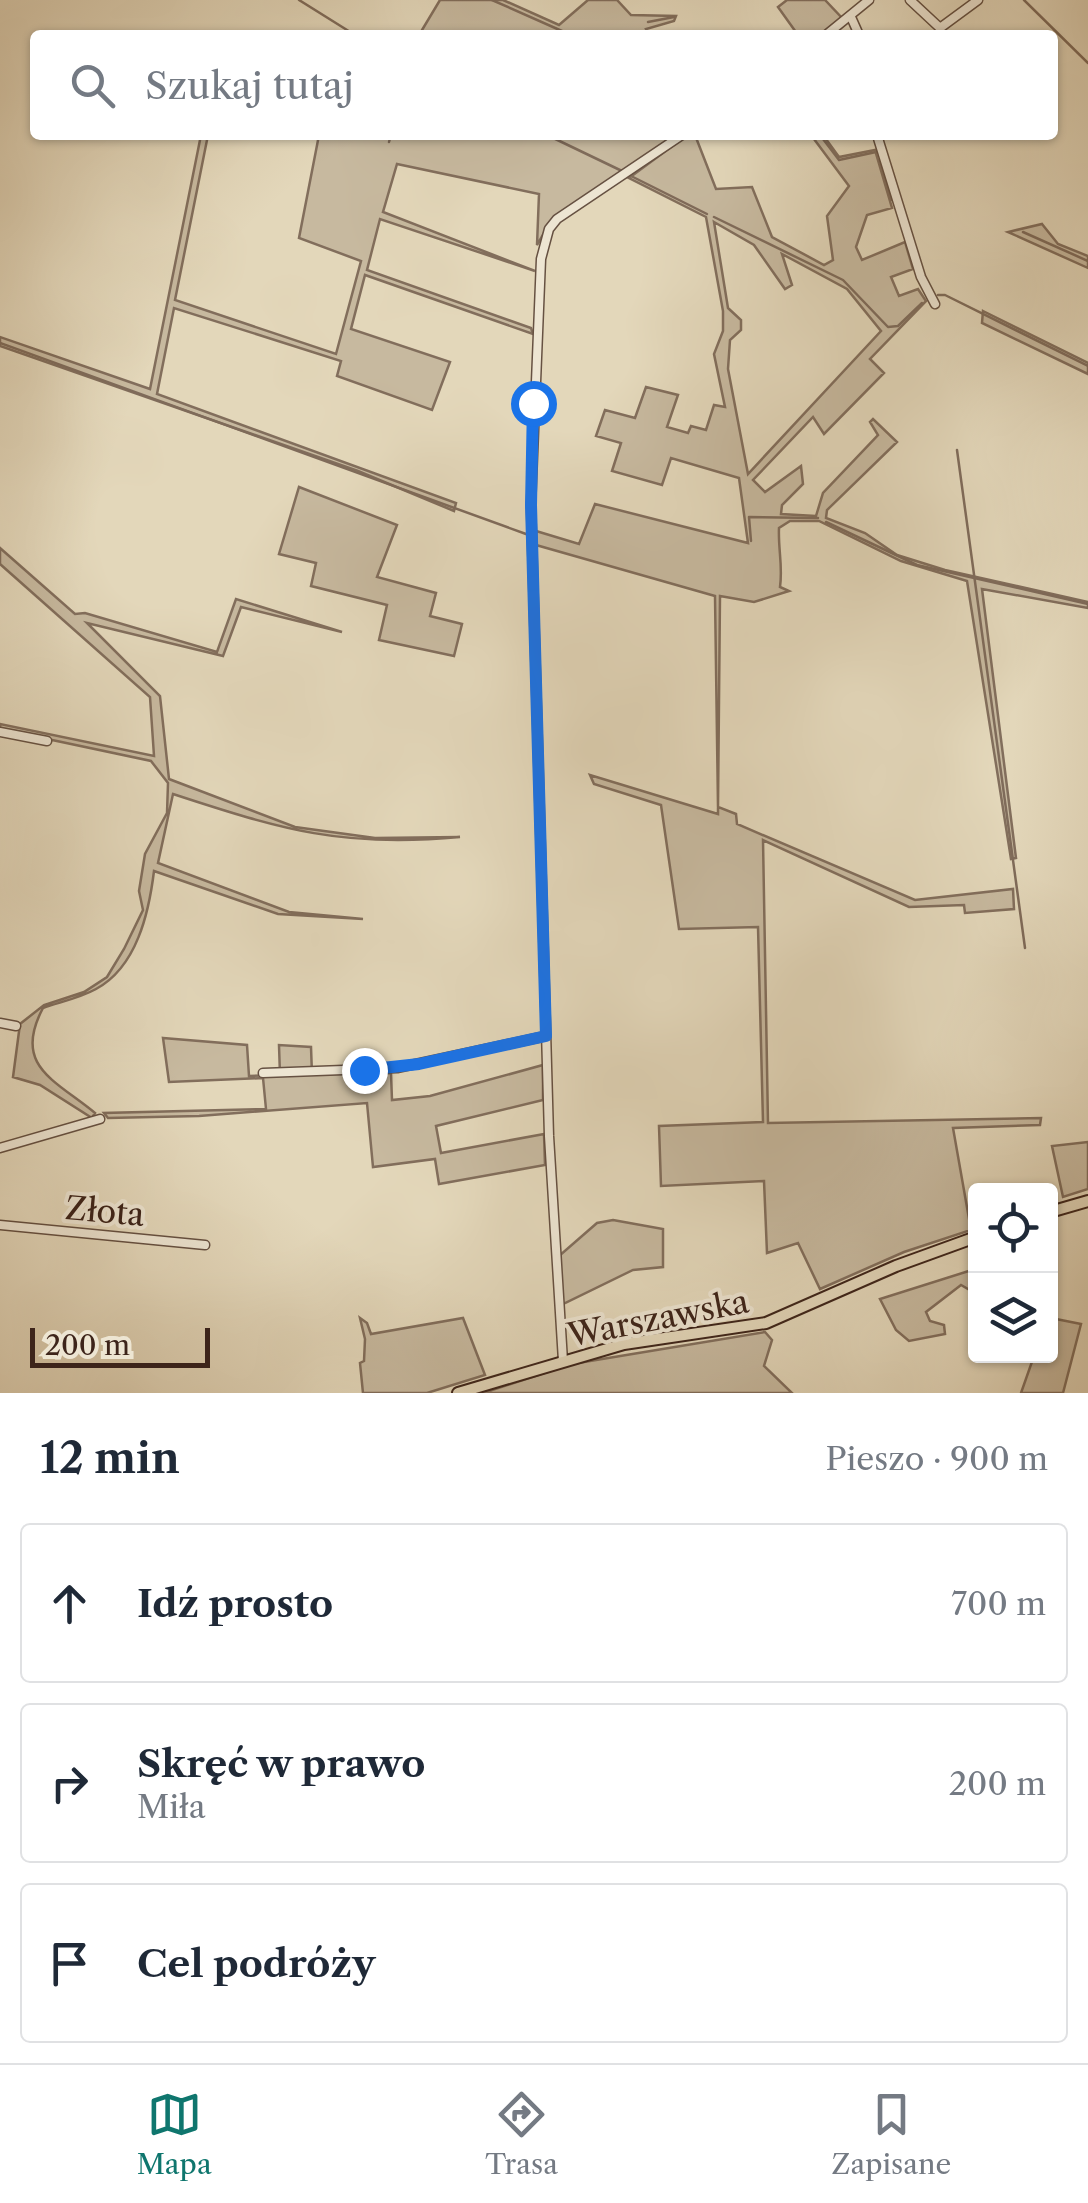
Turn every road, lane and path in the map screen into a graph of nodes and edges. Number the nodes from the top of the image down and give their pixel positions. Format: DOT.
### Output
graph roads {
  1 [pos="868,0"];
  2 [pos="910,0"];
  3 [pos="978,0"];
  4 [pos="852,17"];
  5 [pos="833,30"];
  6 [pos="857,30"];
  7 [pos="675,140"];
  8 [pos="878,140"];
  9 [pos="935,304"];
  10 [pos="0,732"];
  11 [pos="47,741"];
  12 [pos="0,1022"];
  13 [pos="16,1026"];
  14 [pos="546,1036"];
  15 [pos="263,1073"];
  16 [pos="100,1119"];
  17 [pos="0,1148"];
  18 [pos="1088,1201"];
  19 [pos="1058,1210"];
  20 [pos="0,1225"];
  21 [pos="968,1241"];
  22 [pos="205,1245"];
  23 [pos="563,1360"];
  24 [pos="458,1393"];
  1 -- 4 [label="street"];
  2 -- 3 [label="street"];
  4 -- 5 [label="street"];
  4 -- 6 [label="street"];
  7 -- 14 [label="street"];
  8 -- 9 [label="street"];
  10 -- 11 [label="street"];
  12 -- 13 [label="street"];
  14 -- 15 [label="street"];
  14 -- 23 [label="street"];
  16 -- 17 [label="street"];
  18 -- 19 [label="main road"];
  20 -- 22 [label="street, Złota"];
  21 -- 23 [label="main road, Warszawska"];
  23 -- 24 [label="main road, Warszawska"];
}
